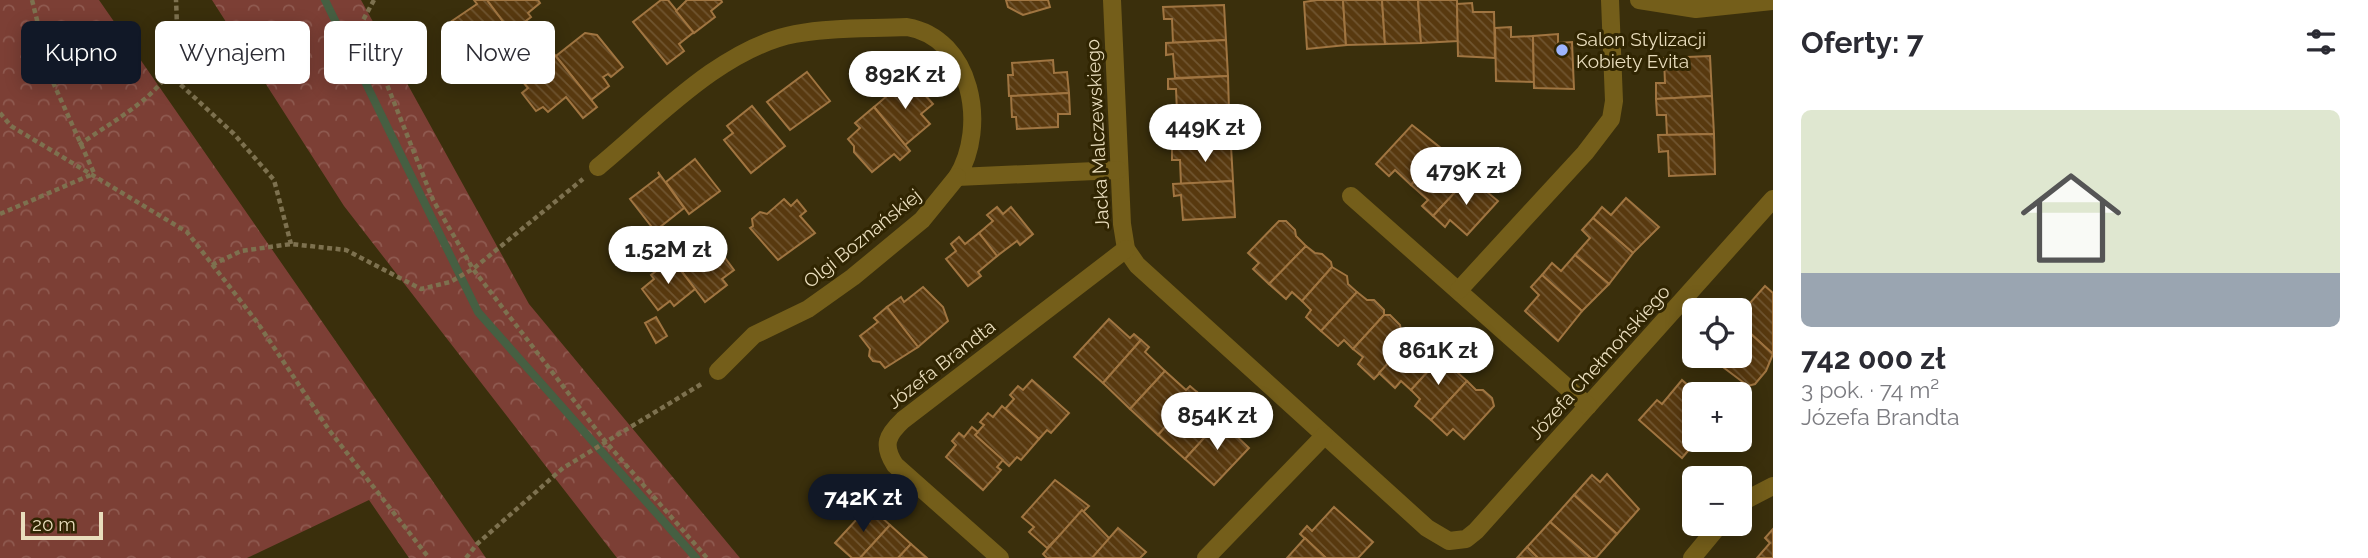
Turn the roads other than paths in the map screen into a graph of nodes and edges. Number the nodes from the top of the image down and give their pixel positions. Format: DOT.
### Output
graph roads {
  1 [pos="1112,0"];
  2 [pos="1610,0"];
  3 [pos="1639,0"];
  4 [pos="1773,1"];
  5 [pos="597,167"];
  6 [pos="1118,170"];
  7 [pos="957,177"];
  8 [pos="1351,196"];
  9 [pos="1773,199"];
  10 [pos="1126,249"];
  11 [pos="1459,290"];
  12 [pos="718,371"];
  13 [pos="1588,406"];
  14 [pos="1324,436"];
  15 [pos="1773,486"];
  16 [pos="1752,497"];
  17 [pos="1710,536"];
  18 [pos="1449,541"];
  19 [pos="1000,558"];
  20 [pos="1206,558"];
  21 [pos="1692,558"];
  1 -- 6 [label="street, Jacka Malczewskiego"];
  2 -- 11 [label="street"];
  3 -- 4 [label="street"];
  5 -- 7 [label="street, Olgi Boznańskiej"];
  6 -- 7 [label="street"];
  6 -- 10 [label="street, Jacka Malczewskiego"];
  7 -- 12 [label="street, Olgi Boznańskiej"];
  8 -- 11 [label="street"];
  9 -- 13 [label="street, Józefa Chełmońskiego"];
  10 -- 14 [label="street, Jacka Malczewskiego"];
  10 -- 19 [label="street, Józefa Brandta"];
  11 -- 13 [label="street"];
  13 -- 18 [label="street, Józefa Chełmońskiego"];
  14 -- 18 [label="street, Jacka Malczewskiego"];
  14 -- 20 [label="street"];
  15 -- 16 [label="street"];
  17 -- 21 [label="street"];
}
